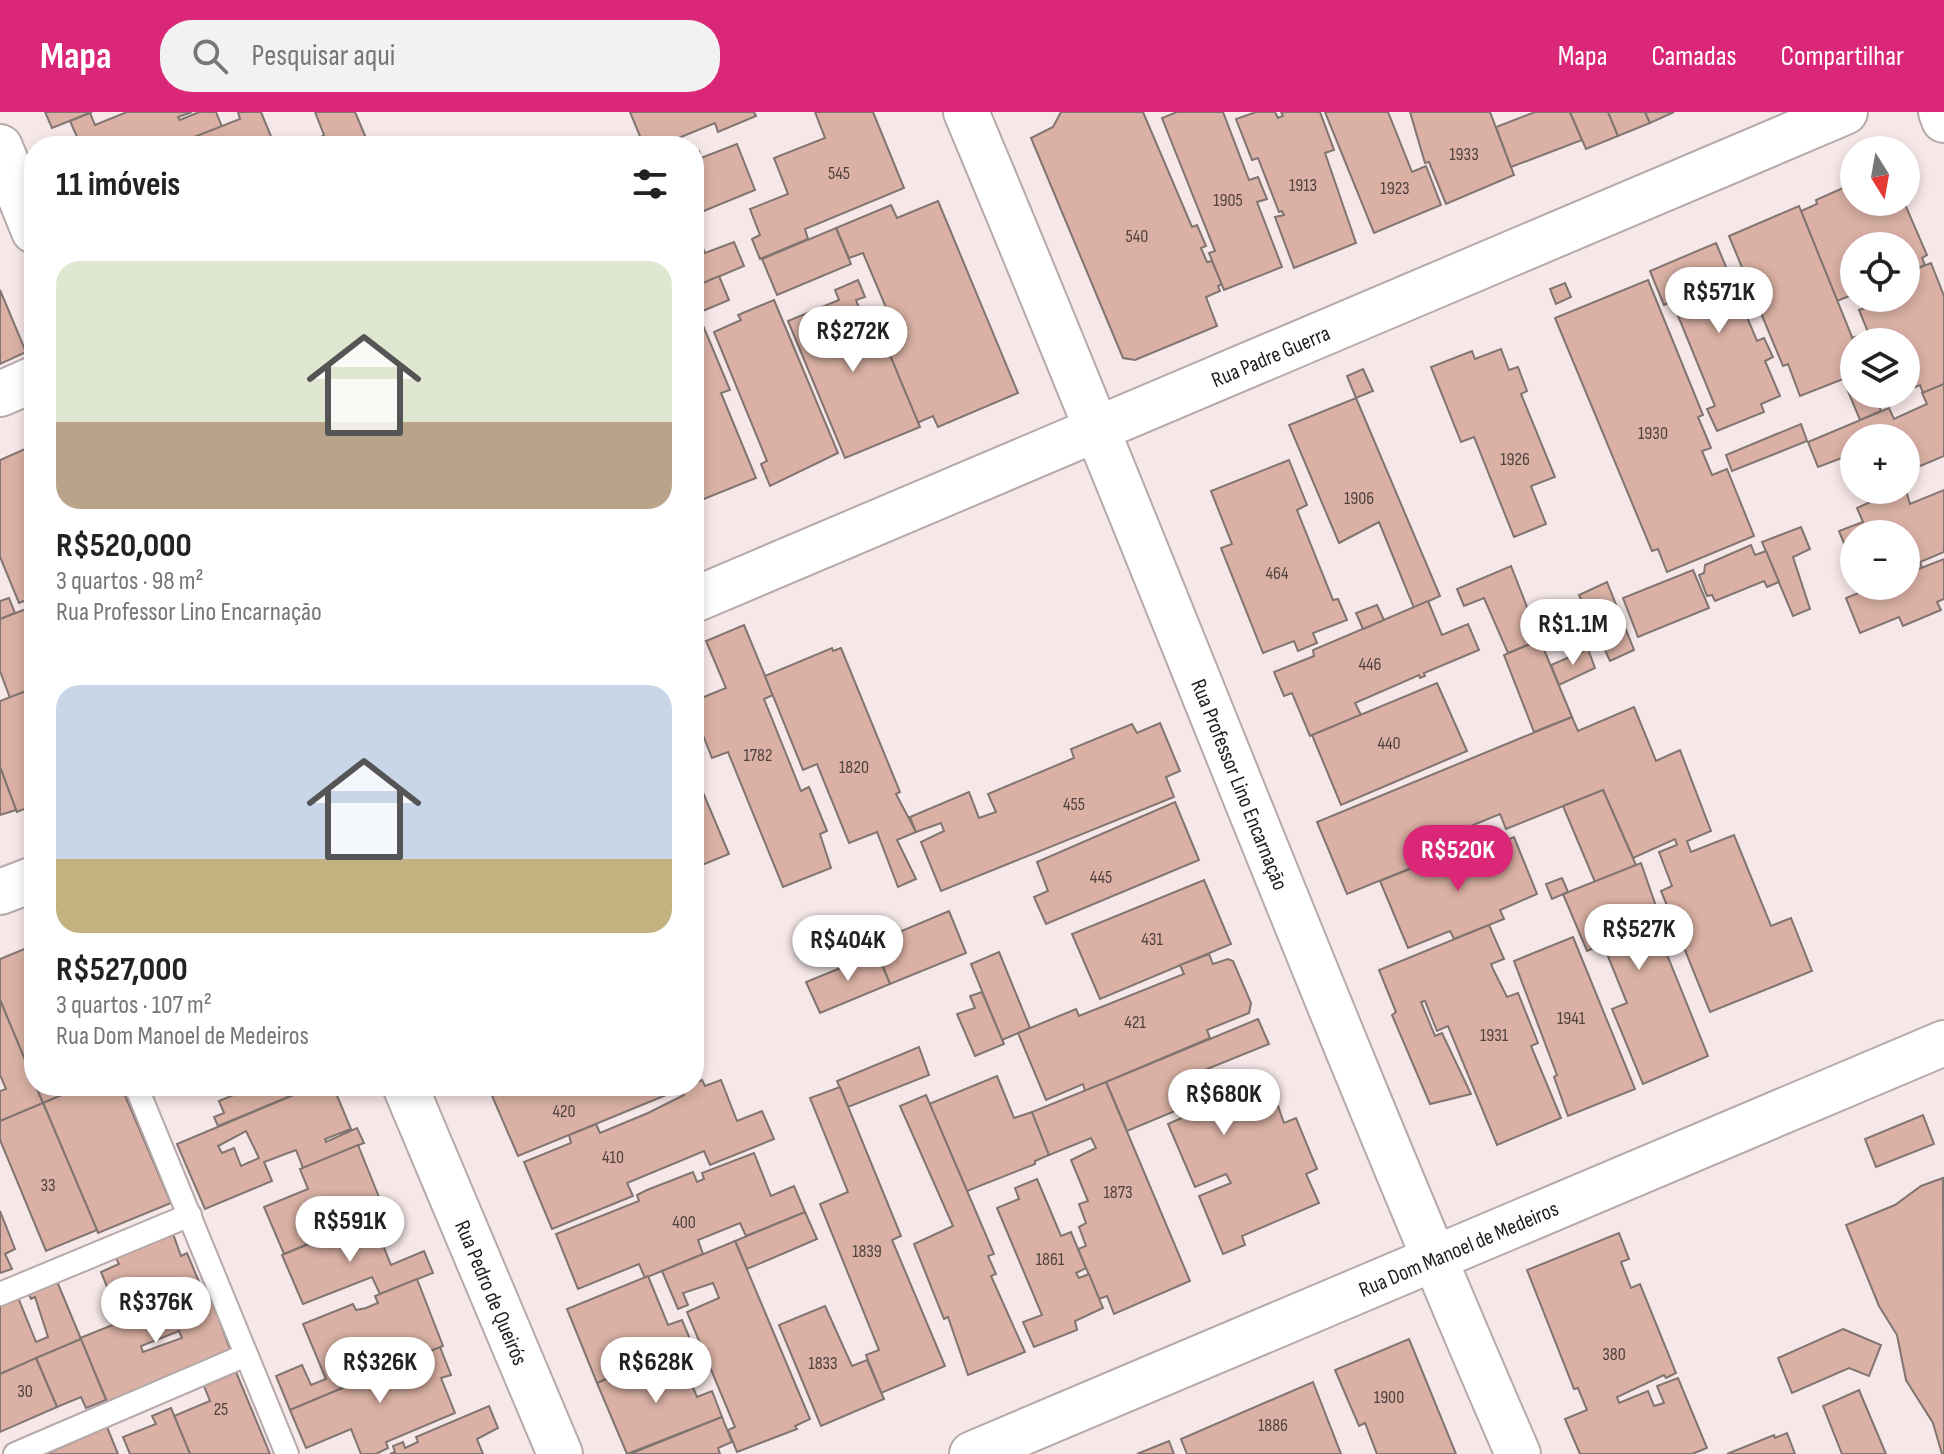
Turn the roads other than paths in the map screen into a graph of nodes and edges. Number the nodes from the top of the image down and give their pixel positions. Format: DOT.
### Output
graph roads {
  1 [pos="966,112"];
  2 [pos="1845,112"];
  3 [pos="1941,112"];
  4 [pos="1944,120"];
  5 [pos="0,147"];
  6 [pos="24,206"];
  7 [pos="24,383"];
  8 [pos="0,394"];
  9 [pos="1100,430"];
  10 [pos="704,596"];
  11 [pos="24,883"];
  12 [pos="0,892"];
  13 [pos="1944,1043"];
  14 [pos="140,1096"];
  15 [pos="409,1096"];
  16 [pos="190,1215"];
  17 [pos="1433,1259"];
  18 [pos="0,1294"];
  19 [pos="246,1355"];
  20 [pos="15,1454"];
  21 [pos="287,1454"];
  22 [pos="560,1454"];
  23 [pos="972,1454"];
  24 [pos="1518,1454"];
  1 -- 9 [label="street, Rua Professor Lino Encarnação"];
  2 -- 9 [label="street, Rua Padre Guerra"];
  3 -- 4 [label="street"];
  5 -- 6 [label="street"];
  7 -- 8 [label="street"];
  9 -- 10 [label="street, Rua Padre Guerra"];
  9 -- 17 [label="street, Rua Professor Lino Encarnação"];
  11 -- 12 [label="street"];
  13 -- 17 [label="street, Rua Dom Manoel de Medeiros"];
  14 -- 16 [label="lane"];
  15 -- 22 [label="street, Rua Pedro de Queirós"];
  16 -- 18 [label="lane"];
  16 -- 19 [label="lane"];
  17 -- 23 [label="street, Rua Dom Manoel de Medeiros"];
  17 -- 24 [label="street, Rua Professor Lino Encarnação"];
  19 -- 20 [label="lane"];
  19 -- 21 [label="lane"];
}
